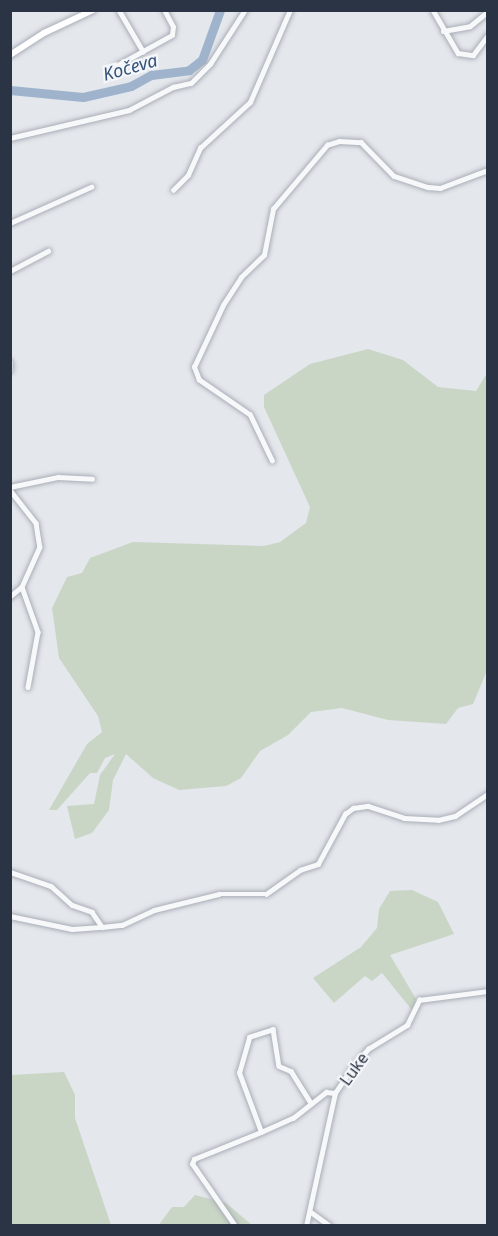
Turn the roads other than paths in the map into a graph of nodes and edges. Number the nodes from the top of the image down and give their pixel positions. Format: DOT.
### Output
graph roads {
  1 [pos="119,10"];
  2 [pos="164,10"];
  3 [pos="245,10"];
  4 [pos="290,10"];
  5 [pos="433,10"];
  6 [pos="93,11"];
  7 [pos="487,12"];
  8 [pos="443,31"];
  9 [pos="488,35"];
  10 [pos="143,51"];
  11 [pos="10,56"];
  12 [pos="114,67"];
  13 [pos="10,138"];
  14 [pos="488,170"];
  15 [pos="91,188"];
  16 [pos="173,190"];
  17 [pos="10,223"];
  18 [pos="48,251"];
  19 [pos="10,271"];
  20 [pos="10,362"];
  21 [pos="10,370"];
  22 [pos="272,461"];
  23 [pos="92,478"];
  24 [pos="10,489"];
  25 [pos="22,587"];
  26 [pos="10,597"];
  27 [pos="28,687"];
  28 [pos="488,794"];
  29 [pos="10,872"];
  30 [pos="10,916"];
  31 [pos="102,927"];
  32 [pos="488,991"];
  33 [pos="335,1093"];
  34 [pos="310,1102"];
  35 [pos="261,1132"];
  36 [pos="311,1212"];
  37 [pos="235,1226"];
  38 [pos="306,1226"];
  39 [pos="330,1226"];
  1 -- 10 [label="street"];
  2 -- 10 [label="street"];
  3 -- 13 [label="street"];
  4 -- 16 [label="street"];
  5 -- 8 [label="street"];
  6 -- 11 [label="main road"];
  7 -- 8 [label="street"];
  8 -- 9 [label="street"];
  10 -- 12 [label="street"];
  14 -- 22 [label="street"];
  15 -- 17 [label="street"];
  18 -- 19 [label="street"];
  20 -- 21 [label="street"];
  23 -- 24 [label="street"];
  24 -- 25 [label="street"];
  25 -- 26 [label="street"];
  25 -- 27 [label="street"];
  28 -- 31 [label="street"];
  29 -- 31 [label="street"];
  30 -- 31 [label="street"];
  32 -- 33 [label="street, Luke"];
  33 -- 34 [label="street"];
  33 -- 36 [label="street, Luke"];
  34 -- 35 [label="street"];
  34 -- 35 [label="street"];
  35 -- 37 [label="street"];
  36 -- 38 [label="street, Luke"];
  36 -- 39 [label="street"];
}
